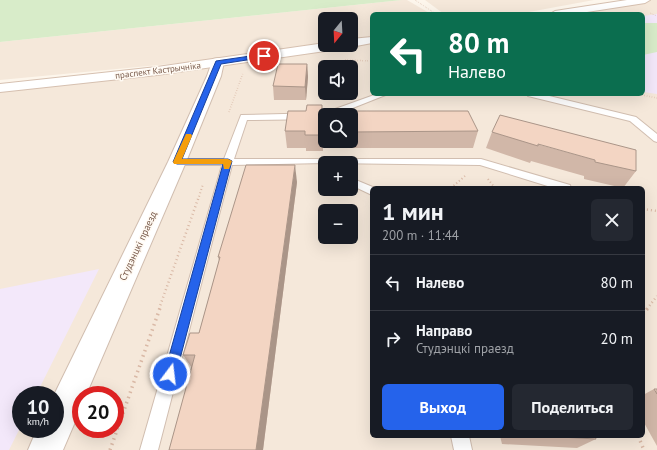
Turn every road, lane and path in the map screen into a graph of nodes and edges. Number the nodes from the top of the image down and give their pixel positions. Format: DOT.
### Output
graph roads {
  1 [pos="415,0"];
  2 [pos="645,0"];
  3 [pos="433,12"];
  4 [pos="568,12"];
  5 [pos="370,40"];
  6 [pos="358,42"];
  7 [pos="318,48"];
  8 [pos="218,62"];
  9 [pos="243,72"];
  10 [pos="0,88"];
  11 [pos="378,96"];
  12 [pos="540,96"];
  13 [pos="645,96"];
  14 [pos="657,98"];
  15 [pos="345,108"];
  16 [pos="318,115"];
  17 [pos="227,116"];
  18 [pos="657,139"];
  19 [pos="211,161"];
  20 [pos="228,161"];
  21 [pos="307,161"];
  22 [pos="177,162"];
  23 [pos="318,166"];
  24 [pos="358,184"];
  25 [pos="559,186"];
  26 [pos="370,190"];
  27 [pos="645,209"];
  28 [pos="657,212"];
  29 [pos="657,296"];
  30 [pos="645,311"];
  31 [pos="64,409"];
  32 [pos="51,438"];
  33 [pos="460,438"];
  34 [pos="639,438"];
  35 [pos="45,450"];
  36 [pos="110,450"];
  37 [pos="149,450"];
  38 [pos="462,450"];
  39 [pos="644,450"];
  1 -- 3 [label="path"];
  2 -- 4 [label="main road"];
  5 -- 6 [label="main road"];
  7 -- 8 [label="main road, праспект Кастрычніка"];
  8 -- 10 [label="main road, праспект Кастрычніка"];
  8 -- 22 [label="main road, Студэнцкі праезд"];
  9 -- 17 [label="path"];
  11 -- 15 [label="lane"];
  12 -- 18 [label="lane"];
  13 -- 14 [label="path"];
  16 -- 20 [label="lane"];
  19 -- 20 [label="lane"];
  19 -- 22 [label="lane"];
  19 -- 36 [label="path"];
  20 -- 21 [label="lane"];
  20 -- 37 [label="lane"];
  21 -- 23 [label="lane"];
  21 -- 25 [label="lane"];
  22 -- 31 [label="main road, Студэнцкі праезд"];
  24 -- 26 [label="lane"];
  27 -- 28 [label="path"];
  29 -- 30 [label="path"];
  32 -- 35 [label="main road, Студэнцкі праезд"];
  33 -- 38 [label="lane"];
  34 -- 39 [label="path"];
}
